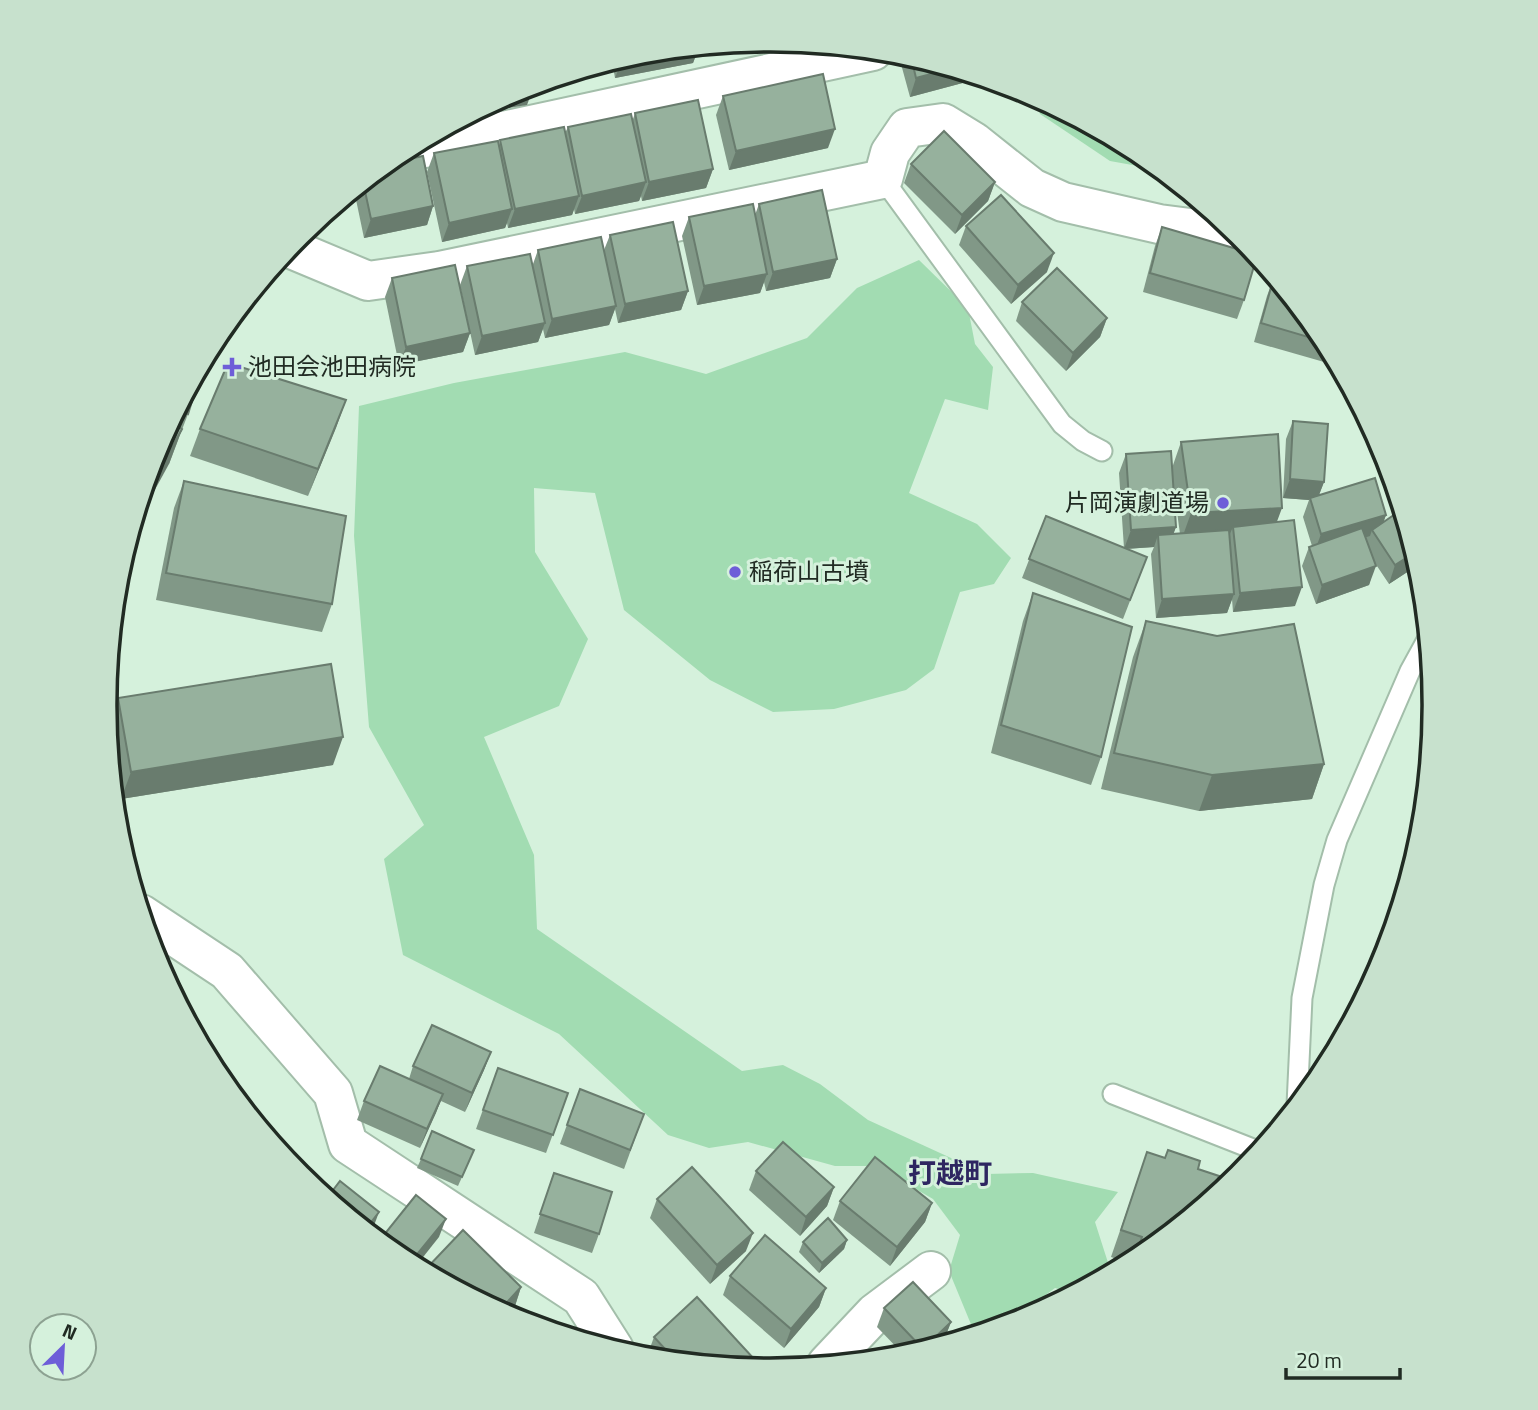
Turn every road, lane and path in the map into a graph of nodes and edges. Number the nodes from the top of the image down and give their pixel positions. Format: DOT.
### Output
graph roads {
  1 [pos="845,57"];
  2 [pos="432,146"];
  3 [pos="883,179"];
  4 [pos="1221,235"];
  5 [pos="300,253"];
  6 [pos="1102,451"];
  7 [pos="1419,654"];
  8 [pos="154,922"];
  9 [pos="1298,1087"];
  10 [pos="1113,1094"];
  11 [pos="1248,1147"];
  12 [pos="931,1271"];
  13 [pos="606,1337"];
  14 [pos="837,1354"];
  1 -- 2 [label="street"];
  3 -- 4 [label="street"];
  3 -- 5 [label="street"];
  3 -- 6 [label="lane"];
  7 -- 9 [label="lane"];
  8 -- 13 [label="street"];
  10 -- 11 [label="lane"];
  12 -- 14 [label="street"];
}
